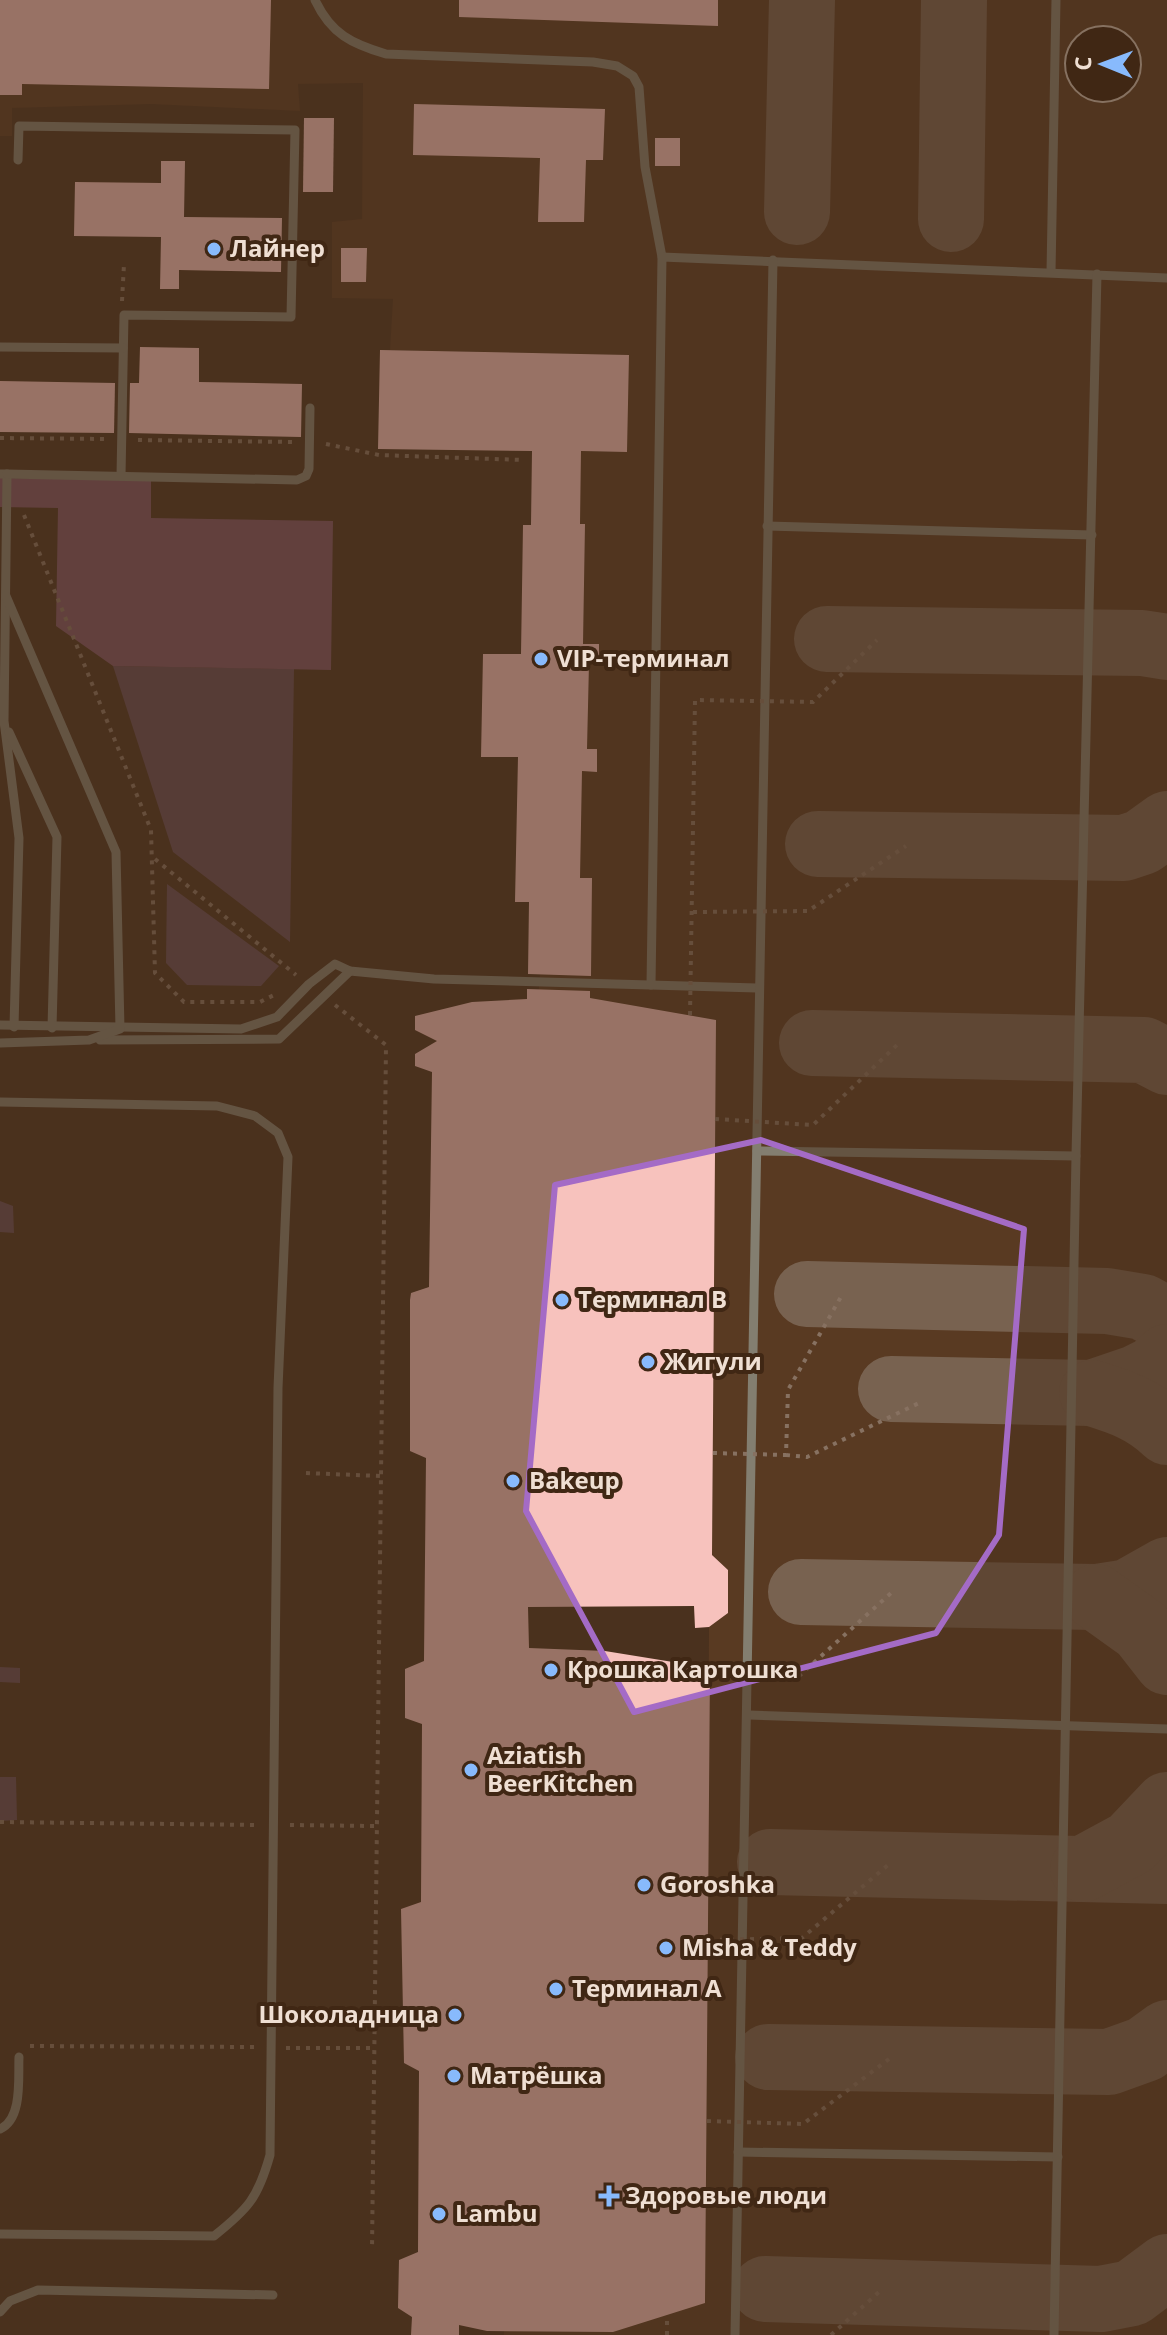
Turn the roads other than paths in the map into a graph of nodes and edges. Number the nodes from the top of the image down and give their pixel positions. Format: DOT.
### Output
graph roads {
  1 [pos="315,0"];
  2 [pos="1056,0"];
  3 [pos="18,160"];
  4 [pos="662,257"];
  5 [pos="773,260"];
  6 [pos="1051,272"];
  7 [pos="1097,274"];
  8 [pos="1167,278"];
  9 [pos="0,347"];
  10 [pos="123,348"];
  11 [pos="310,408"];
  12 [pos="4,474"];
  13 [pos="121,476"];
  14 [pos="767,526"];
  15 [pos="1092,535"];
  16 [pos="6,596"];
  17 [pos="4,721"];
  18 [pos="350,971"];
  19 [pos="651,985"];
  20 [pos="757,988"];
  21 [pos="0,1025"];
  22 [pos="14,1027"];
  23 [pos="52,1028"];
  24 [pos="120,1029"];
  25 [pos="89,1040"];
  26 [pos="0,1043"];
  27 [pos="0,1102"];
  28 [pos="757,1151"];
  29 [pos="1076,1156"];
  30 [pos="749,1715"];
  31 [pos="1067,1728"];
  32 [pos="1167,1729"];
  33 [pos="19,2051"];
  34 [pos="0,2129"];
  35 [pos="738,2152"];
  36 [pos="1058,2157"];
  37 [pos="0,2234"];
  38 [pos="273,2295"];
  39 [pos="0,2312"];
  40 [pos="735,2335"];
  41 [pos="1054,2335"];
  1 -- 4 [label="lane"];
  2 -- 6 [label="lane"];
  3 -- 10 [label="lane"];
  4 -- 5 [label="lane"];
  4 -- 19 [label="lane"];
  5 -- 6 [label="lane"];
  5 -- 14 [label="lane"];
  6 -- 7 [label="lane"];
  7 -- 8 [label="lane"];
  7 -- 15 [label="lane"];
  9 -- 10 [label="lane"];
  10 -- 13 [label="lane"];
  11 -- 13 [label="lane"];
  12 -- 13 [label="lane"];
  12 -- 16 [label="lane"];
  14 -- 15 [label="lane"];
  14 -- 20 [label="lane"];
  15 -- 29 [label="lane"];
  16 -- 17 [label="lane"];
  16 -- 24 [label="lane"];
  17 -- 22 [label="lane"];
  17 -- 23 [label="lane"];
  18 -- 19 [label="lane"];
  18 -- 24 [label="lane"];
  18 -- 25 [label="lane"];
  19 -- 20 [label="lane"];
  20 -- 28 [label="lane"];
  21 -- 22 [label="lane"];
  22 -- 23 [label="lane"];
  23 -- 24 [label="lane"];
  24 -- 25 [label="lane"];
  25 -- 26 [label="lane"];
  27 -- 37 [label="lane"];
  28 -- 29 [label="lane"];
  28 -- 30 [label="lane"];
  29 -- 31 [label="lane"];
  30 -- 31 [label="lane"];
  30 -- 35 [label="lane"];
  31 -- 32 [label="lane"];
  31 -- 36 [label="lane"];
  33 -- 34 [label="lane"];
  35 -- 36 [label="lane"];
  35 -- 40 [label="lane"];
  36 -- 41 [label="lane"];
  38 -- 39 [label="lane"];
}
